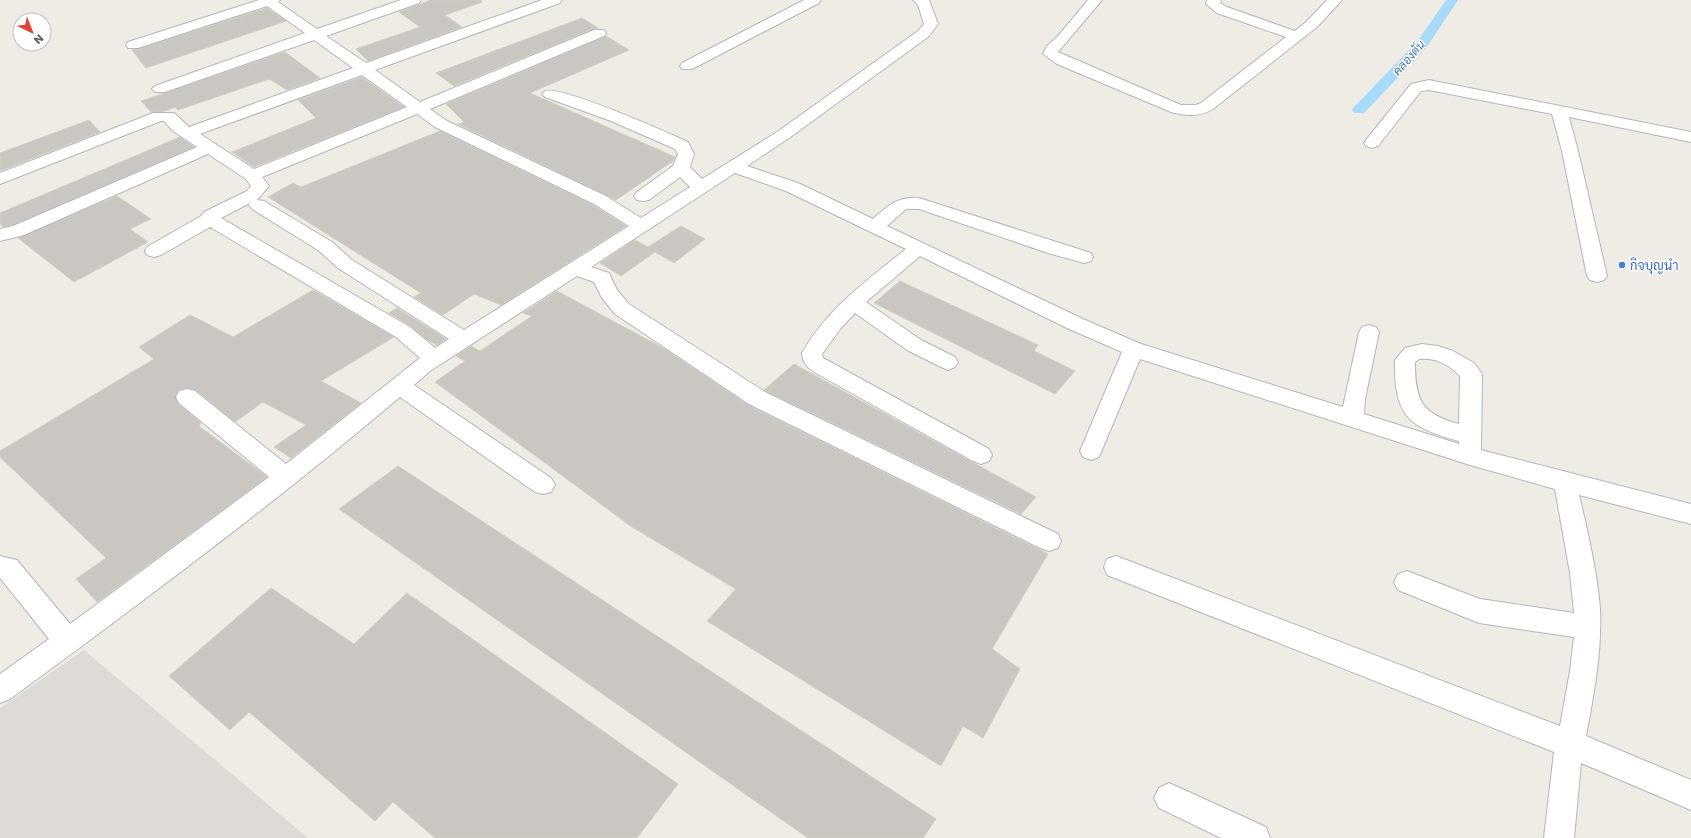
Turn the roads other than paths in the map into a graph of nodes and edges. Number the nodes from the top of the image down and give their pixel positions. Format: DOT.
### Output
graph roads {
  1 [pos="270,0"];
  2 [pos="414,0"];
  3 [pos="555,0"];
  4 [pos="814,0"];
  5 [pos="920,0"];
  6 [pos="1095,0"];
  7 [pos="1214,0"];
  8 [pos="1335,0"];
  9 [pos="600,33"];
  10 [pos="316,34"];
  11 [pos="1296,36"];
  12 [pos="133,45"];
  13 [pos="687,66"];
  14 [pos="365,70"];
  15 [pos="160,89"];
  16 [pos="550,94"];
  17 [pos="419,108"];
  18 [pos="1559,111"];
  19 [pos="188,133"];
  20 [pos="1691,137"];
  21 [pos="1372,143"];
  22 [pos="210,147"];
  23 [pos="734,167"];
  24 [pos="681,168"];
  25 [pos="252,175"];
  26 [pos="0,179"];
  27 [pos="700,189"];
  28 [pos="643,196"];
  29 [pos="258,205"];
  30 [pos="210,219"];
  31 [pos="642,226"];
  32 [pos="876,226"];
  33 [pos="0,235"];
  34 [pos="919,248"];
  35 [pos="154,251"];
  36 [pos="1084,257"];
  37 [pos="575,268"];
  38 [pos="1597,276"];
  39 [pos="854,304"];
  40 [pos="1369,332"];
  41 [pos="464,339"];
  42 [pos="1143,352"];
  43 [pos="434,359"];
  44 [pos="948,362"];
  45 [pos="399,386"];
  46 [pos="188,397"];
  47 [pos="1353,419"];
  48 [pos="1091,451"];
  49 [pos="981,455"];
  50 [pos="286,478"];
  51 [pos="1565,483"];
  52 [pos="543,485"];
  53 [pos="1691,514"];
  54 [pos="1049,541"];
  55 [pos="0,567"];
  56 [pos="1116,567"];
  57 [pos="1407,582"];
  58 [pos="1587,627"];
  59 [pos="69,641"];
  60 [pos="0,690"];
  61 [pos="1570,744"];
  62 [pos="1691,795"];
  63 [pos="1169,798"];
  64 [pos="1254,838"];
  65 [pos="1558,838"];
  1 -- 10 [label="street"];
  1 -- 12 [label="street"];
  2 -- 10 [label="street"];
  3 -- 14 [label="street"];
  4 -- 13 [label="street"];
  5 -- 23 [label="street"];
  6 -- 11 [label="street"];
  7 -- 11 [label="street"];
  8 -- 11 [label="street"];
  9 -- 17 [label="street"];
  10 -- 14 [label="street"];
  10 -- 15 [label="street"];
  14 -- 17 [label="street"];
  14 -- 19 [label="street"];
  16 -- 24 [label="street"];
  17 -- 25 [label="street"];
  17 -- 31 [label="street"];
  18 -- 20 [label="street"];
  18 -- 21 [label="street"];
  18 -- 38 [label="street"];
  19 -- 22 [label="street"];
  19 -- 26 [label="street"];
  22 -- 25 [label="street"];
  22 -- 33 [label="street"];
  23 -- 27 [label="street"];
  23 -- 32 [label="street"];
  24 -- 27 [label="street"];
  24 -- 28 [label="street"];
  25 -- 30 [label="street"];
  27 -- 31 [label="street"];
  29 -- 41 [label="street"];
  30 -- 35 [label="street"];
  30 -- 43 [label="street"];
  31 -- 37 [label="street"];
  32 -- 34 [label="street"];
  32 -- 36 [label="street"];
  34 -- 39 [label="street"];
  34 -- 42 [label="street"];
  37 -- 41 [label="street"];
  37 -- 54 [label="street"];
  39 -- 44 [label="street"];
  39 -- 49 [label="street"];
  40 -- 47 [label="street"];
  41 -- 43 [label="street"];
  42 -- 47 [label="street"];
  42 -- 48 [label="street"];
  43 -- 45 [label="street"];
  45 -- 50 [label="street"];
  45 -- 52 [label="street"];
  46 -- 50 [label="street"];
  47 -- 51 [label="street"];
  50 -- 59 [label="street"];
  51 -- 53 [label="street"];
  51 -- 58 [label="street"];
  55 -- 59 [label="street"];
  56 -- 61 [label="street"];
  57 -- 58 [label="street"];
  58 -- 61 [label="street"];
  59 -- 60 [label="street"];
  61 -- 62 [label="street"];
  61 -- 65 [label="street"];
  63 -- 64 [label="street"];
}
